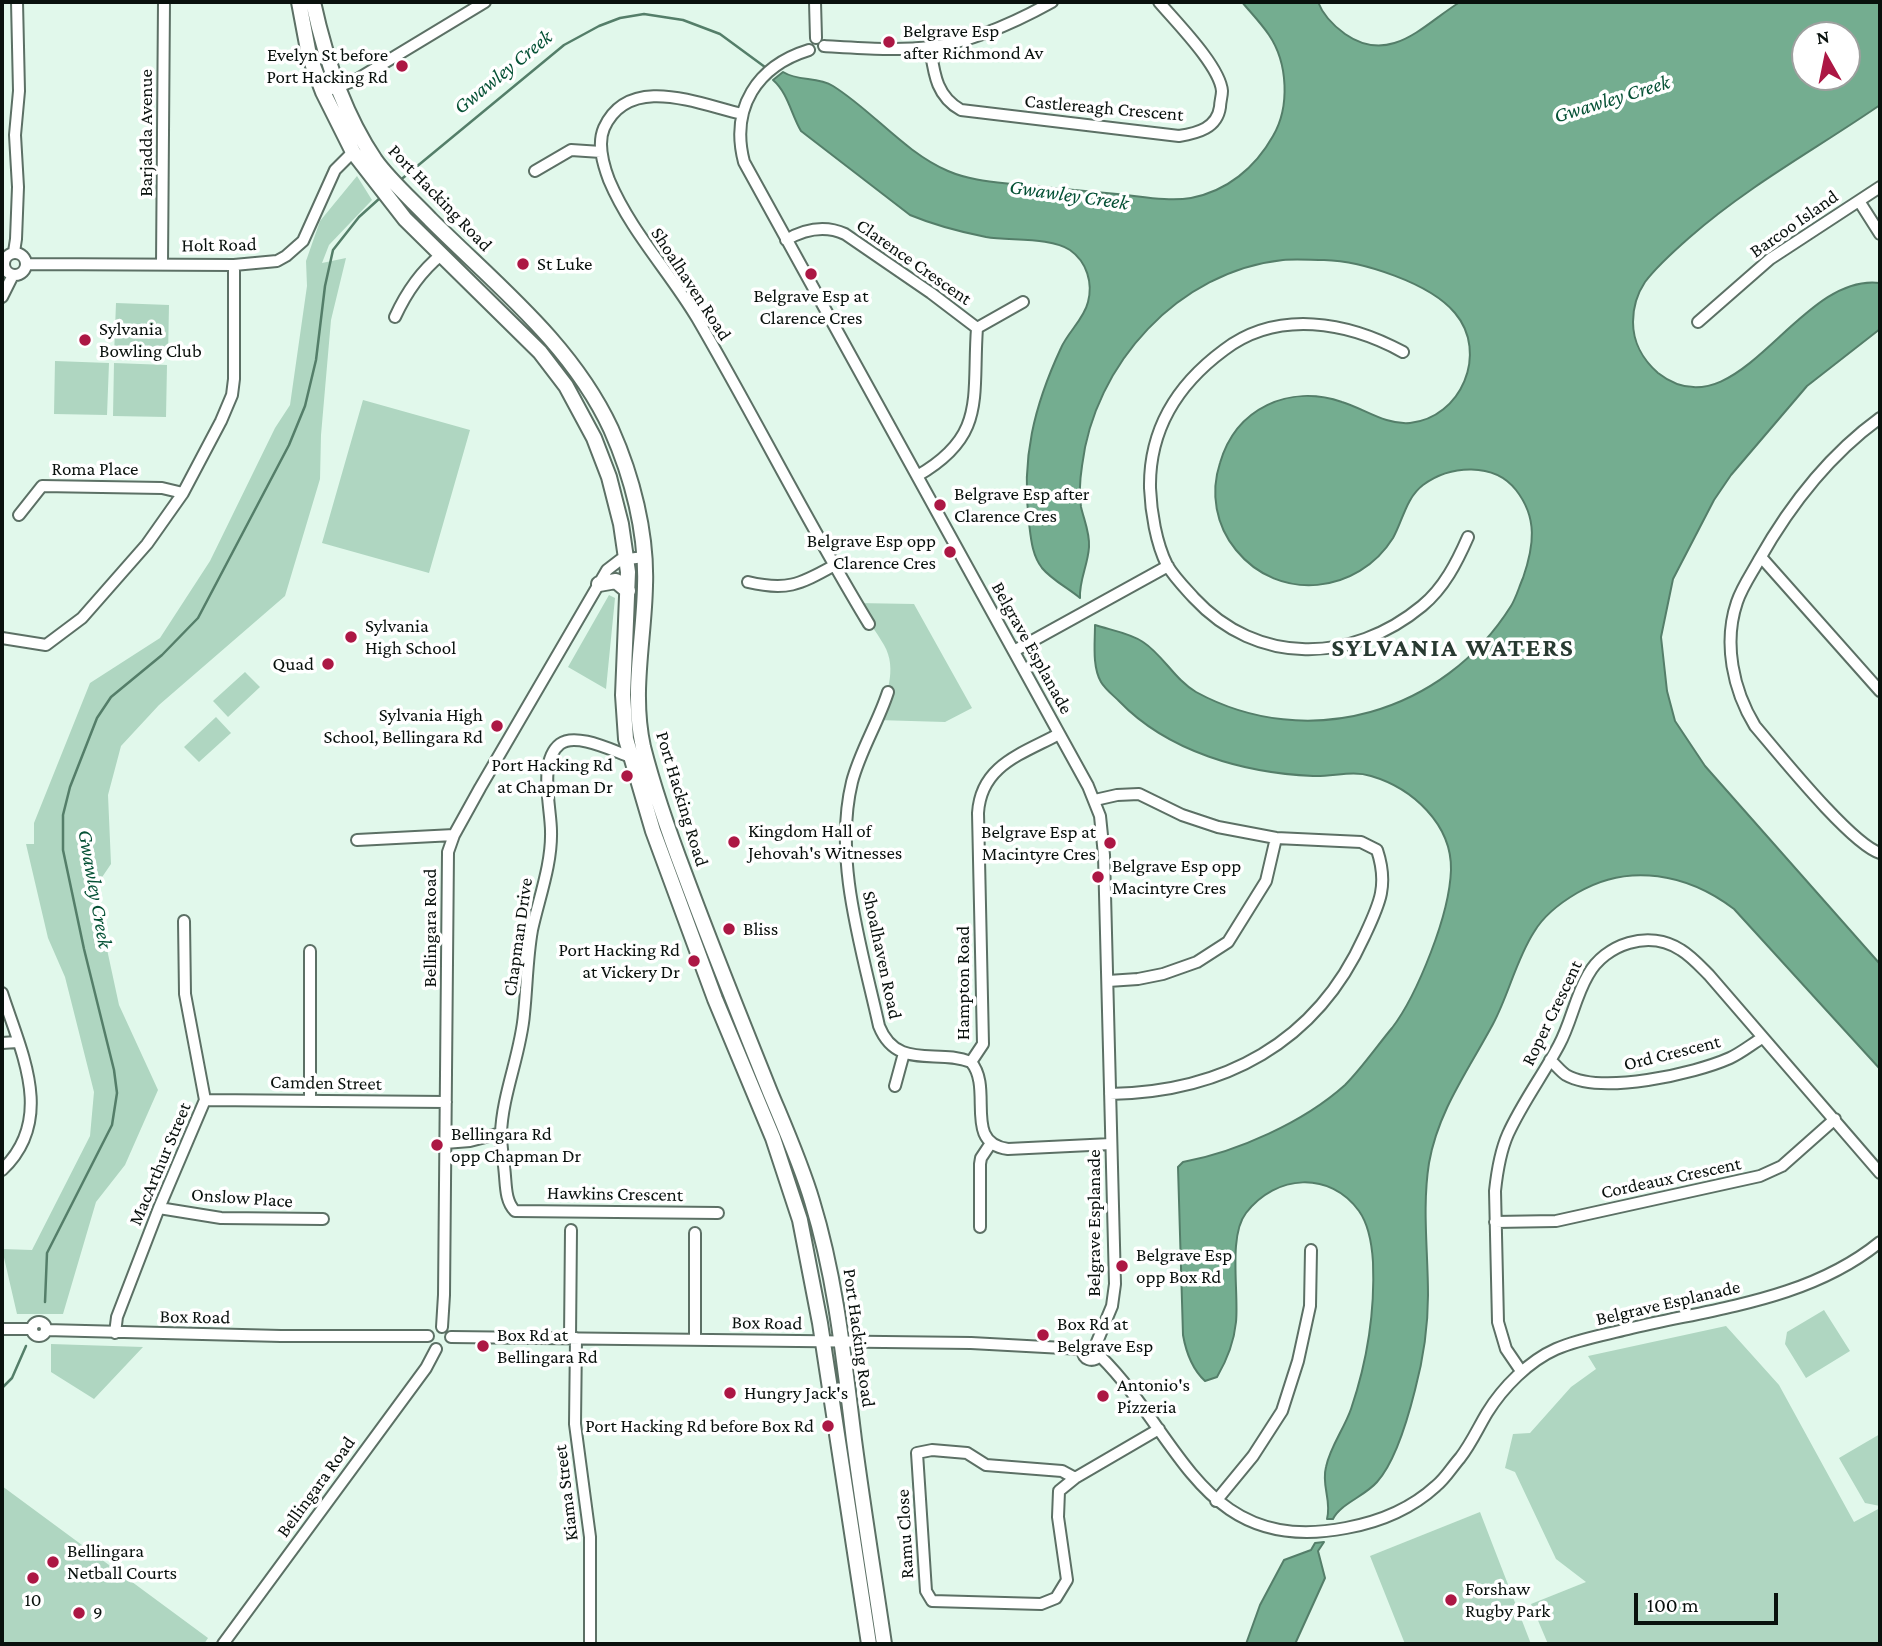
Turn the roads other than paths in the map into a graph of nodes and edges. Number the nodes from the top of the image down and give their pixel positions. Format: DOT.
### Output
graph roads {
  1 [pos="17,2"];
  2 [pos="164,2"];
  3 [pos="299,2"];
  4 [pos="313,2"];
  5 [pos="485,2"];
  6 [pos="815,2"];
  7 [pos="1052,2"];
  8 [pos="1159,2"];
  9 [pos="1039,5"];
  10 [pos="820,42"];
  11 [pos="930,47"];
  12 [pos="330,90"];
  13 [pos="742,114"];
  14 [pos="2,152"];
  15 [pos="16,152"];
  16 [pos="353,152"];
  17 [pos="601,152"];
  18 [pos="535,171"];
  19 [pos="1880,187"];
  20 [pos="1859,201"];
  21 [pos="1880,234"];
  22 [pos="786,240"];
  23 [pos="14,252"];
  24 [pos="441,255"];
  25 [pos="2,263"];
  26 [pos="26,264"];
  27 [pos="162,264"];
  28 [pos="234,265"];
  29 [pos="13,275"];
  30 [pos="2,297"];
  31 [pos="1023,302"];
  32 [pos="395,317"];
  33 [pos="1698,321"];
  34 [pos="977,328"];
  35 [pos="1403,352"];
  36 [pos="1879,421"];
  37 [pos="917,476"];
  38 [pos="183,493"];
  39 [pos="19,515"];
  40 [pos="1468,537"];
  41 [pos="644,557"];
  42 [pos="1761,557"];
  43 [pos="627,558"];
  44 [pos="833,566"];
  45 [pos="1168,566"];
  46 [pos="748,582"];
  47 [pos="599,584"];
  48 [pos="628,591"];
  49 [pos="869,624"];
  50 [pos="2,638"];
  51 [pos="1014,651"];
  52 [pos="1880,691"];
  53 [pos="888,692"];
  54 [pos="1059,734"];
  55 [pos="631,757"];
  56 [pos="1095,800"];
  57 [pos="454,835"];
  58 [pos="1276,838"];
  59 [pos="357,840"];
  60 [pos="1880,853"];
  61 [pos="184,921"];
  62 [pos="310,951"];
  63 [pos="1108,981"];
  64 [pos="2,993"];
  65 [pos="1762,1038"];
  66 [pos="18,1042"];
  67 [pos="2,1043"];
  68 [pos="904,1053"];
  69 [pos="1550,1060"];
  70 [pos="971,1062"];
  71 [pos="895,1086"];
  72 [pos="1110,1094"];
  73 [pos="205,1100"];
  74 [pos="310,1100"];
  75 [pos="446,1102"];
  76 [pos="1835,1119"];
  77 [pos="501,1133"];
  78 [pos="445,1143"];
  79 [pos="990,1143"];
  80 [pos="1111,1144"];
  81 [pos="2,1170"];
  82 [pos="1880,1173"];
  83 [pos="159,1208"];
  84 [pos="513,1209"];
  85 [pos="718,1213"];
  86 [pos="323,1219"];
  87 [pos="1495,1222"];
  88 [pos="980,1227"];
  89 [pos="571,1230"];
  90 [pos="695,1233"];
  91 [pos="1880,1242"];
  92 [pos="1311,1250"];
  93 [pos="442,1327"];
  94 [pos="2,1329"];
  95 [pos="115,1333"];
  96 [pos="428,1336"];
  97 [pos="450,1337"];
  98 [pos="573,1338"];
  99 [pos="695,1339"];
  100 [pos="823,1341"];
  101 [pos="841,1342"];
  102 [pos="1097,1342"];
  103 [pos="436,1349"];
  104 [pos="1082,1349"];
  105 [pos="1100,1356"];
  106 [pos="1521,1371"];
  107 [pos="1159,1429"];
  108 [pos="1075,1478"];
  109 [pos="1216,1501"];
  110 [pos="223,1644"];
  111 [pos="590,1644"];
  112 [pos="869,1644"];
  113 [pos="884,1644"];
  1 -- 15 [label="street"];
  2 -- 27 [label="street, Barjadda Avenue"];
  3 -- 12 [label="main road, Port Hacking Road"];
  4 -- 12 [label="main road, Port Hacking Road"];
  5 -- 12 [label="street"];
  6 -- 10 [label="street"];
  7 -- 9 [label="street"];
  8 -- 11 [label="street, Castlereagh Crescent"];
  9 -- 11 [label="street"];
  10 -- 11 [label="street"];
  10 -- 13 [label="street, Belgrave Esplanade"];
  12 -- 16 [label="main road, Port Hacking Road"];
  12 -- 41 [label="main road, Port Hacking Road"];
  13 -- 17 [label="street"];
  13 -- 22 [label="street, Belgrave Esplanade"];
  14 -- 15 [label="street"];
  15 -- 23 [label="street"];
  16 -- 24 [label="main road, Port Hacking Road"];
  16 -- 28 [label="street, Holt Road"];
  17 -- 18 [label="street"];
  17 -- 44 [label="street, Shoalhaven Road"];
  19 -- 20 [label="street, Barcoo Island"];
  20 -- 21 [label="street"];
  20 -- 33 [label="street, Barcoo Island"];
  22 -- 34 [label="street, Clarence Crescent"];
  22 -- 37 [label="street, Belgrave Esplanade"];
  23 -- 25 [label="street"];
  23 -- 26 [label="street"];
  24 -- 32 [label="street"];
  24 -- 43 [label="main road, Port Hacking Road"];
  25 -- 29 [label="street"];
  26 -- 27 [label="street, Holt Road"];
  26 -- 29 [label="street"];
  27 -- 28 [label="street, Holt Road"];
  28 -- 38 [label="street"];
  29 -- 30 [label="street"];
  31 -- 34 [label="street"];
  34 -- 37 [label="street, Clarence Crescent"];
  35 -- 45 [label="street"];
  36 -- 42 [label="street"];
  37 -- 51 [label="street, Belgrave Esplanade"];
  38 -- 39 [label="street, Roma Place"];
  38 -- 50 [label="street"];
  40 -- 45 [label="street"];
  41 -- 43 [label="street"];
  41 -- 101 [label="main road, Port Hacking Road"];
  42 -- 52 [label="street"];
  42 -- 60 [label="street"];
  43 -- 47 [label="street, Bellingara Road"];
  43 -- 48 [label="main road, Port Hacking Road"];
  44 -- 46 [label="street"];
  44 -- 49 [label="street, Shoalhaven Road"];
  45 -- 51 [label="street"];
  47 -- 48 [label="main road"];
  47 -- 57 [label="street, Bellingara Road"];
  48 -- 55 [label="main road, Port Hacking Road"];
  51 -- 54 [label="street, Belgrave Esplanade"];
  53 -- 68 [label="street, Shoalhaven Road"];
  54 -- 56 [label="street, Belgrave Esplanade"];
  54 -- 70 [label="street, Hampton Road"];
  55 -- 77 [label="street, Chapman Drive"];
  55 -- 100 [label="main road, Port Hacking Road"];
  56 -- 58 [label="street"];
  56 -- 63 [label="street, Belgrave Esplanade"];
  57 -- 59 [label="street"];
  57 -- 75 [label="street, Bellingara Road"];
  58 -- 63 [label="street"];
  58 -- 72 [label="street"];
  61 -- 73 [label="street, MacArthur Street"];
  62 -- 74 [label="street"];
  63 -- 72 [label="street, Belgrave Esplanade"];
  64 -- 66 [label="street"];
  65 -- 69 [label="street, Ord Crescent"];
  65 -- 69 [label="street, Roper Crescent"];
  65 -- 76 [label="street, Roper Crescent"];
  66 -- 67 [label="street"];
  66 -- 81 [label="street"];
  68 -- 70 [label="street"];
  68 -- 71 [label="street"];
  69 -- 87 [label="street, Roper Crescent"];
  70 -- 79 [label="street, Hampton Road"];
  72 -- 80 [label="street, Belgrave Esplanade"];
  73 -- 74 [label="street, Camden Street"];
  73 -- 83 [label="street, MacArthur Street"];
  74 -- 75 [label="street, Camden Street"];
  75 -- 78 [label="street, Bellingara Road"];
  76 -- 82 [label="street, Roper Crescent"];
  76 -- 87 [label="street, Cordeaux Crescent"];
  77 -- 78 [label="street"];
  77 -- 84 [label="street, Chapman Drive"];
  78 -- 93 [label="street, Bellingara Road"];
  79 -- 80 [label="street"];
  79 -- 88 [label="street"];
  80 -- 102 [label="street, Belgrave Esplanade"];
  83 -- 86 [label="street, Onslow Place"];
  83 -- 95 [label="street, MacArthur Street"];
  84 -- 85 [label="street, Hawkins Crescent"];
  87 -- 106 [label="street, Roper Crescent"];
  89 -- 98 [label="street, Kiama Street"];
  90 -- 99 [label="street"];
  91 -- 106 [label="street, Belgrave Esplanade"];
  92 -- 109 [label="street"];
  93 -- 96 [label="street"];
  93 -- 97 [label="street"];
  94 -- 95 [label="street, Box Road"];
  95 -- 96 [label="street, Box Road"];
  96 -- 103 [label="street"];
  97 -- 98 [label="street, Box Road"];
  97 -- 103 [label="street"];
  98 -- 99 [label="street, Box Road"];
  98 -- 111 [label="street, Kiama Street"];
  99 -- 100 [label="street, Box Road"];
  100 -- 101 [label="street, Box Road"];
  100 -- 112 [label="main road, Port Hacking Road"];
  101 -- 104 [label="street, Box Road"];
  101 -- 113 [label="main road, Port Hacking Road"];
  102 -- 104 [label="street"];
  102 -- 105 [label="street"];
  103 -- 110 [label="street, Bellingara Road"];
  104 -- 105 [label="street"];
  105 -- 107 [label="street, Belgrave Esplanade"];
  106 -- 109 [label="street, Belgrave Esplanade"];
  107 -- 108 [label="street, Ramu Close"];
  107 -- 109 [label="street, Belgrave Esplanade"];
  108 -- 108 [label="street, Ramu Close"];
}
